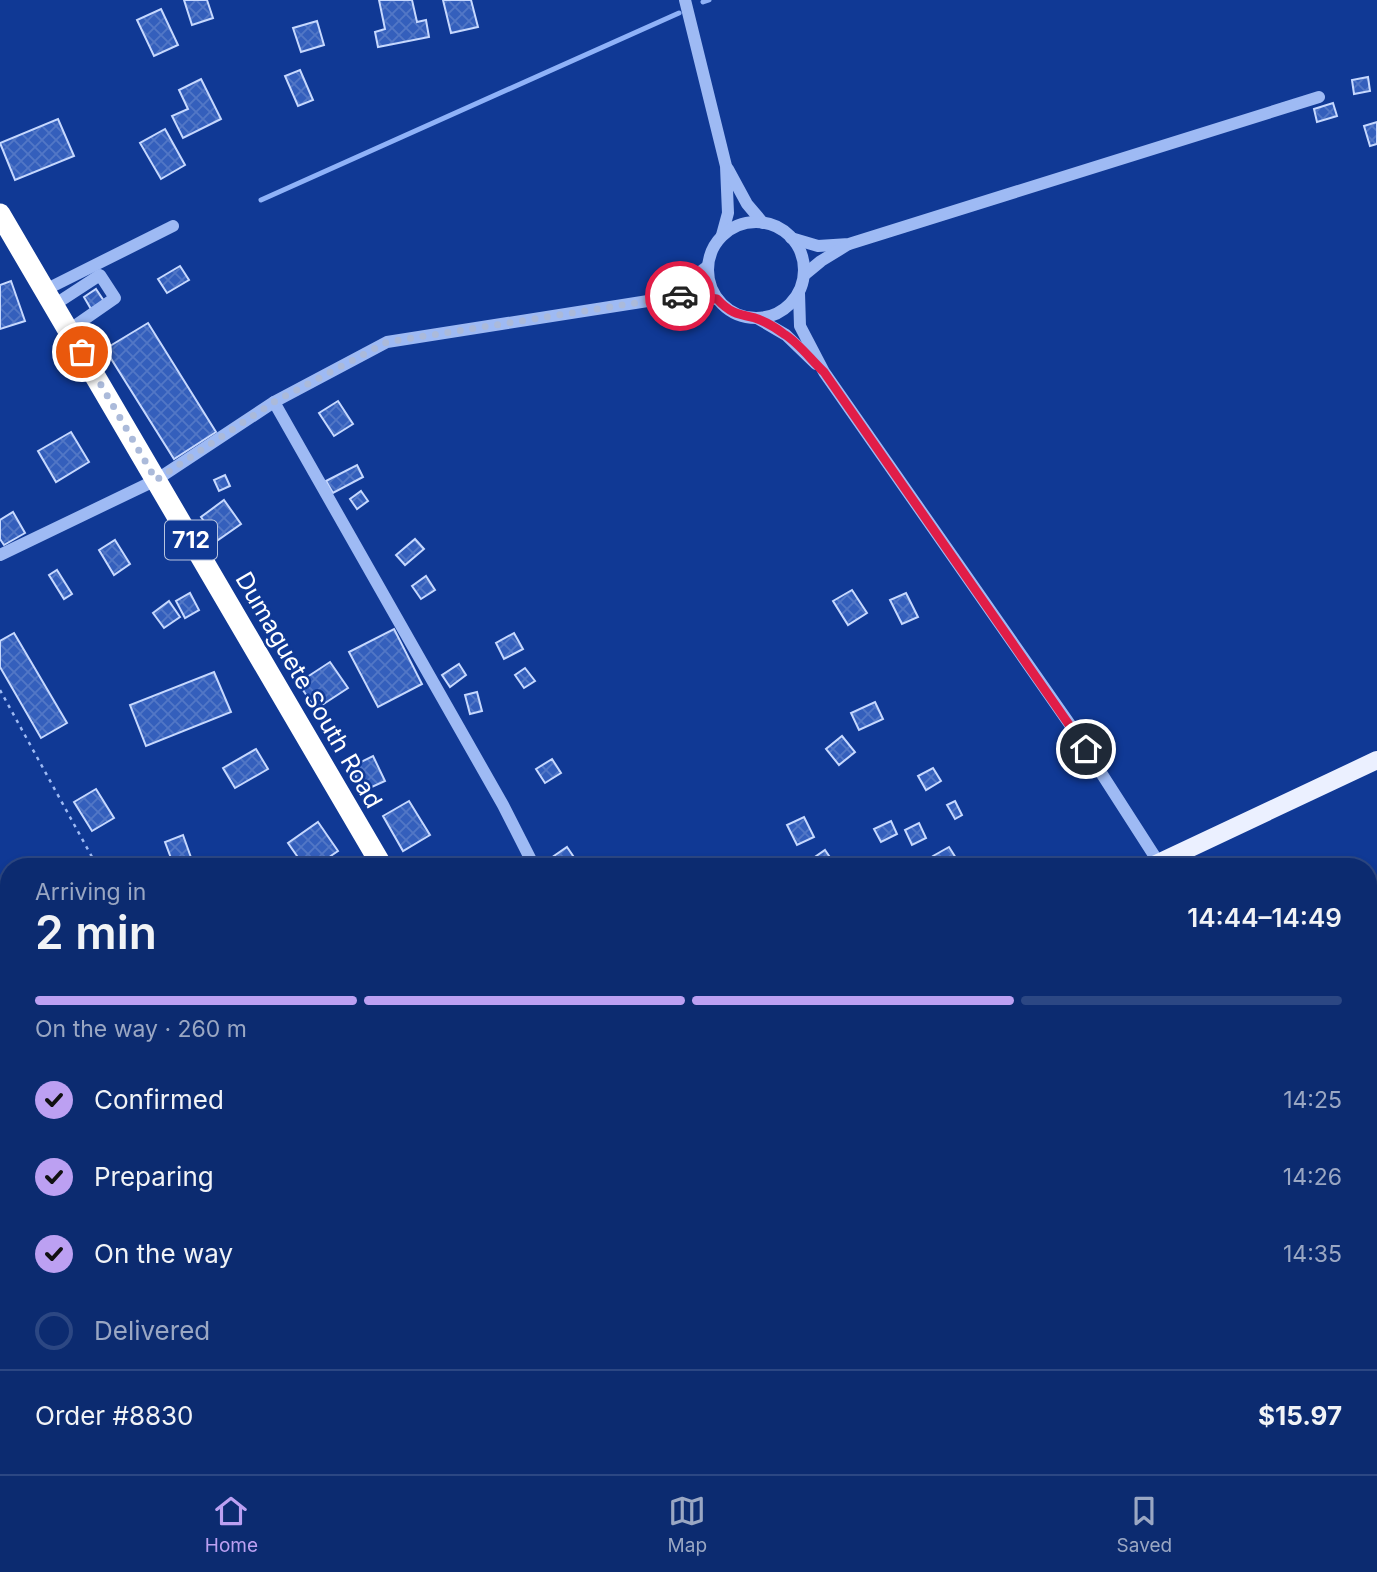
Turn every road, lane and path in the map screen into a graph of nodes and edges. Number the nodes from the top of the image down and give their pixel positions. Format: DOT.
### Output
graph roads {
  1 [pos="685,0"];
  2 [pos="1319,97"];
  3 [pos="726,166"];
  4 [pos="0,214"];
  5 [pos="763,223"];
  6 [pos="173,226"];
  7 [pos="722,235"];
  8 [pos="791,238"];
  9 [pos="849,244"];
  10 [pos="708,266"];
  11 [pos="804,275"];
  12 [pos="799,293"];
  13 [pos="50,298"];
  14 [pos="717,299"];
  15 [pos="650,300"];
  16 [pos="757,318"];
  17 [pos="69,330"];
  18 [pos="824,372"];
  19 [pos="274,402"];
  20 [pos="156,480"];
  21 [pos="0,555"];
  22 [pos="0,690"];
  23 [pos="1377,760"];
  24 [pos="93,858"];
  25 [pos="377,858"];
  26 [pos="530,858"];
  27 [pos="1152,858"];
  28 [pos="1171,858"];
  1 -- 3 [label="street"];
  2 -- 9 [label="street"];
  3 -- 5 [label="street"];
  3 -- 7 [label="street"];
  4 -- 13 [label="highway, Dumaguete South Road / 712"];
  5 -- 7 [label="street"];
  5 -- 8 [label="street"];
  6 -- 13 [label="street"];
  7 -- 10 [label="street"];
  8 -- 9 [label="street"];
  8 -- 11 [label="street"];
  9 -- 11 [label="street"];
  10 -- 14 [label="street"];
  10 -- 15 [label="street"];
  11 -- 12 [label="street"];
  12 -- 16 [label="street"];
  12 -- 18 [label="street"];
  13 -- 17 [label="highway, Dumaguete South Road / 712"];
  13 -- 17 [label="street"];
  14 -- 15 [label="street"];
  14 -- 16 [label="street"];
  15 -- 19 [label="street"];
  16 -- 18 [label="street"];
  17 -- 20 [label="highway, Dumaguete South Road / 712"];
  18 -- 27 [label="street"];
  19 -- 20 [label="street"];
  19 -- 26 [label="street"];
  20 -- 21 [label="street"];
  20 -- 25 [label="highway, Dumaguete South Road / 712"];
  22 -- 24 [label="path"];
  23 -- 28 [label="main road"];
}
